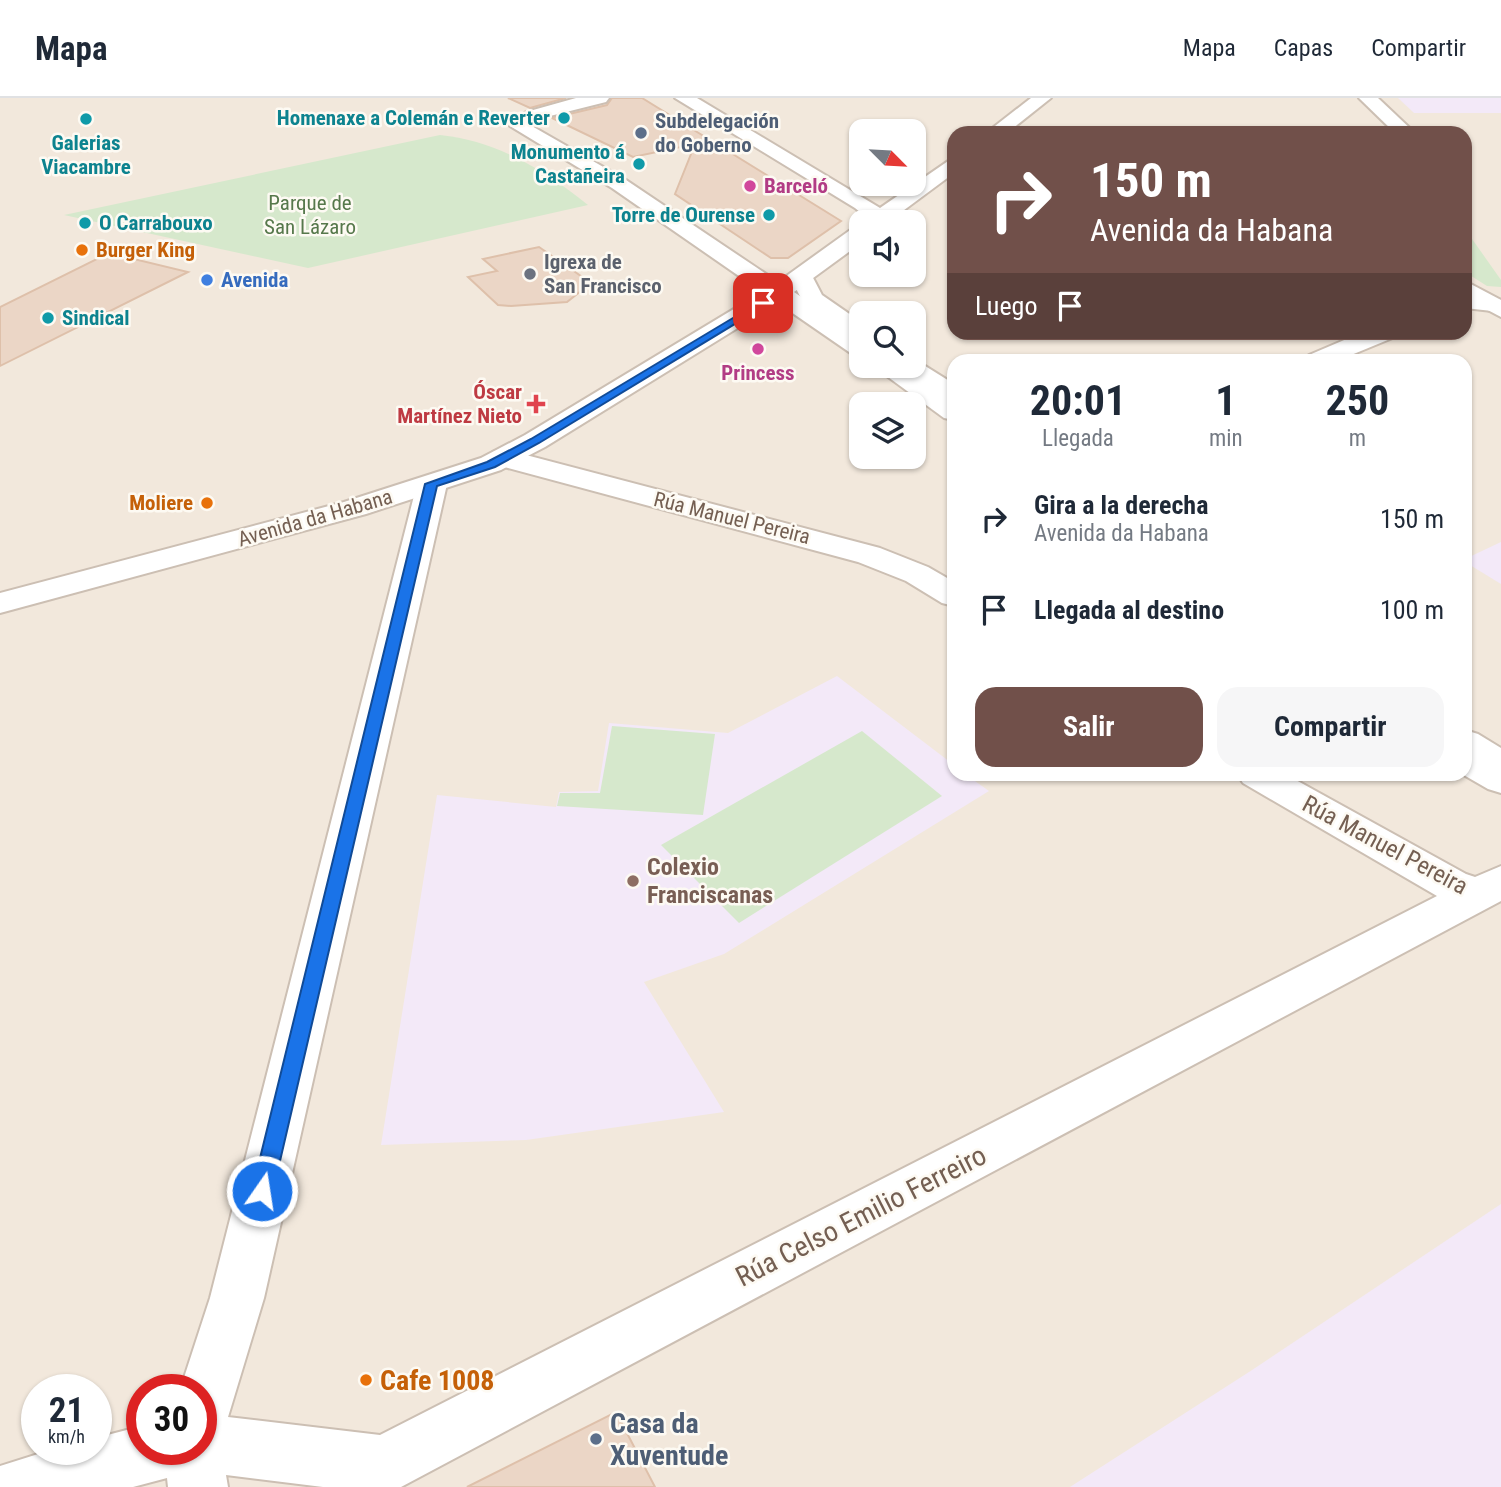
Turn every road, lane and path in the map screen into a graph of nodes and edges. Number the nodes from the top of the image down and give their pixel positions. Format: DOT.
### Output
graph roads {
  1 [pos="600,98"];
  2 [pos="668,98"];
  3 [pos="684,98"];
  4 [pos="1042,98"];
  5 [pos="1368,98"];
  6 [pos="705,110"];
  7 [pos="1004,126"];
  8 [pos="1398,126"];
  9 [pos="947,168"];
  10 [pos="871,210"];
  11 [pos="890,210"];
  12 [pos="849,242"];
  13 [pos="802,277"];
  14 [pos="778,293"];
  15 [pos="1472,293"];
  16 [pos="1472,302"];
  17 [pos="1498,308"];
  18 [pos="849,325"];
  19 [pos="1367,340"];
  20 [pos="849,341"];
  21 [pos="1333,354"];
  22 [pos="926,377"];
  23 [pos="904,378"];
  24 [pos="947,391"];
  25 [pos="947,407"];
  26 [pos="503,458"];
  27 [pos="432,484"];
  28 [pos="947,592"];
  29 [pos="0,603"];
  30 [pos="1472,747"];
  31 [pos="1472,762"];
  32 [pos="1501,766"];
  33 [pos="1501,780"];
  34 [pos="1268,781"];
  35 [pos="1490,889"];
  36 [pos="213,1374"];
  37 [pos="217,1445"];
  38 [pos="126,1460"];
  39 [pos="195,1465"];
  40 [pos="22,1487"];
  41 [pos="198,1487"];
  1 -- 14 [label="street"];
  2 -- 6 [label="street"];
  3 -- 6 [label="street"];
  4 -- 7 [label="street"];
  5 -- 8 [label="street"];
  6 -- 10 [label="street"];
  9 -- 11 [label="street"];
  12 -- 13 [label="street, Avenida da Habana"];
  13 -- 14 [label="street, Avenida da Habana"];
  13 -- 18 [label="street"];
  14 -- 20 [label="street"];
  14 -- 26 [label="street, Avenida da Habana"];
  15 -- 17 [label="street"];
  16 -- 17 [label="street"];
  19 -- 21 [label="street"];
  22 -- 24 [label="street"];
  23 -- 25 [label="street"];
  26 -- 27 [label="street, Avenida da Habana"];
  26 -- 28 [label="street, Rúa Manuel Pereira"];
  27 -- 29 [label="street, Avenida da Habana"];
  27 -- 36 [label="street"];
  30 -- 32 [label="street"];
  31 -- 33 [label="street"];
  34 -- 35 [label="street, Rúa Manuel Pereira"];
  35 -- 37 [label="street, Rúa Celso Emilio Ferreiro"];
  38 -- 40 [label="street"];
  39 -- 41 [label="street"];
}
